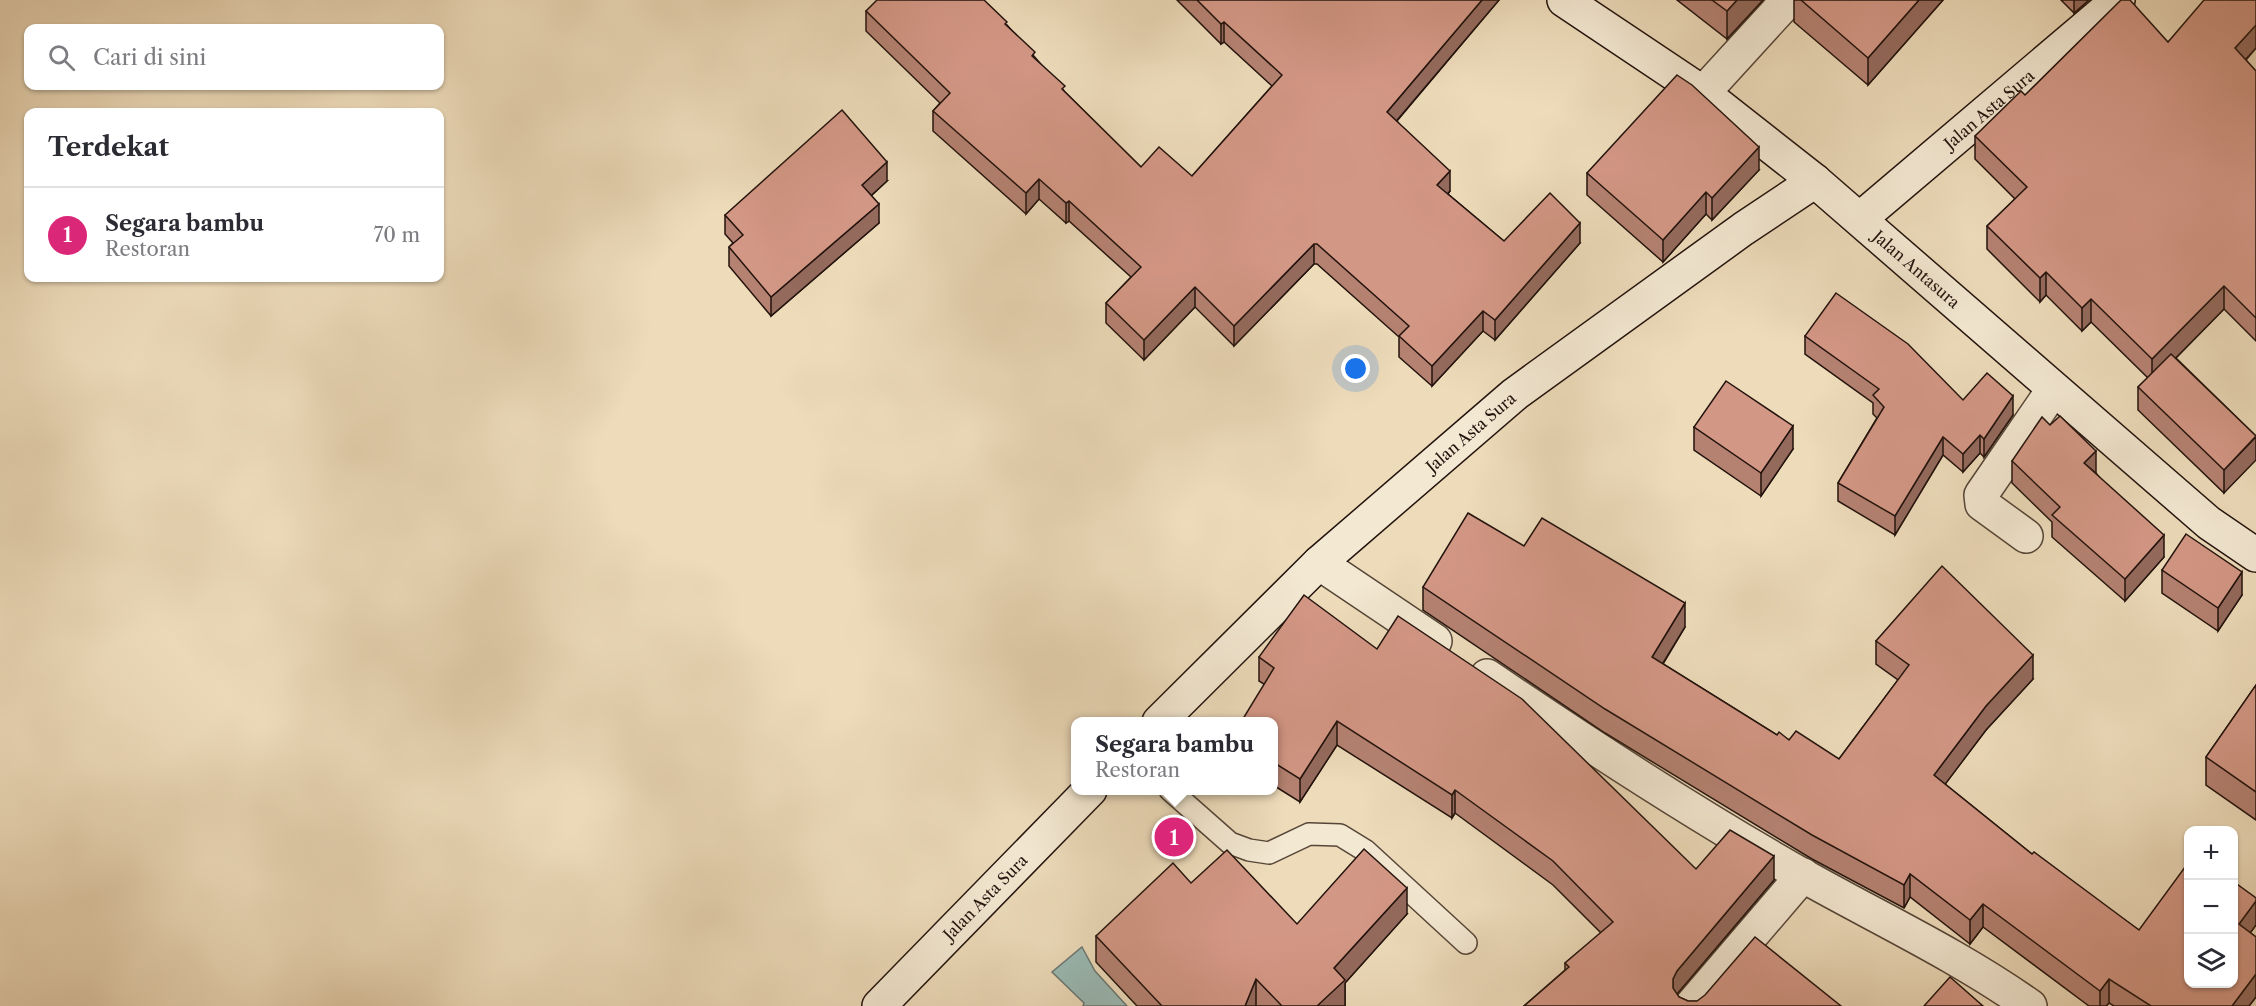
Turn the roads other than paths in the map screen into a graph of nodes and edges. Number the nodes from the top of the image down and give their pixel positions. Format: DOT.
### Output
graph roads {
  1 [pos="1564,0"];
  2 [pos="1788,0"];
  3 [pos="2118,0"];
  4 [pos="1703,93"];
  5 [pos="1815,181"];
  6 [pos="1861,219"];
  7 [pos="2053,390"];
  8 [pos="2026,536"];
  9 [pos="2256,555"];
  10 [pos="1319,563"];
  11 [pos="1163,717"];
  12 [pos="1085,795"];
  13 [pos="1176,795"];
  14 [pos="1803,875"];
  15 [pos="1466,943"];
  16 [pos="879,1006"];
  17 [pos="1691,1006"];
  18 [pos="2030,1006"];
  1 -- 4 [label="street, Jalan Antasura"];
  2 -- 4 [label="street"];
  3 -- 6 [label="street, Jalan Asta Sura"];
  4 -- 5 [label="street, Jalan Antasura"];
  5 -- 6 [label="street, Jalan Antasura"];
  5 -- 10 [label="street, Jalan Asta Sura"];
  6 -- 7 [label="street, Jalan Antasura"];
  7 -- 8 [label="street"];
  7 -- 9 [label="street, Jalan Antasura"];
  10 -- 11 [label="street, Jalan Asta Sura"];
  10 -- 14 [label="street"];
  12 -- 16 [label="street, Jalan Asta Sura"];
  13 -- 15 [label="lane"];
  14 -- 17 [label="street"];
  14 -- 18 [label="street"];
}
